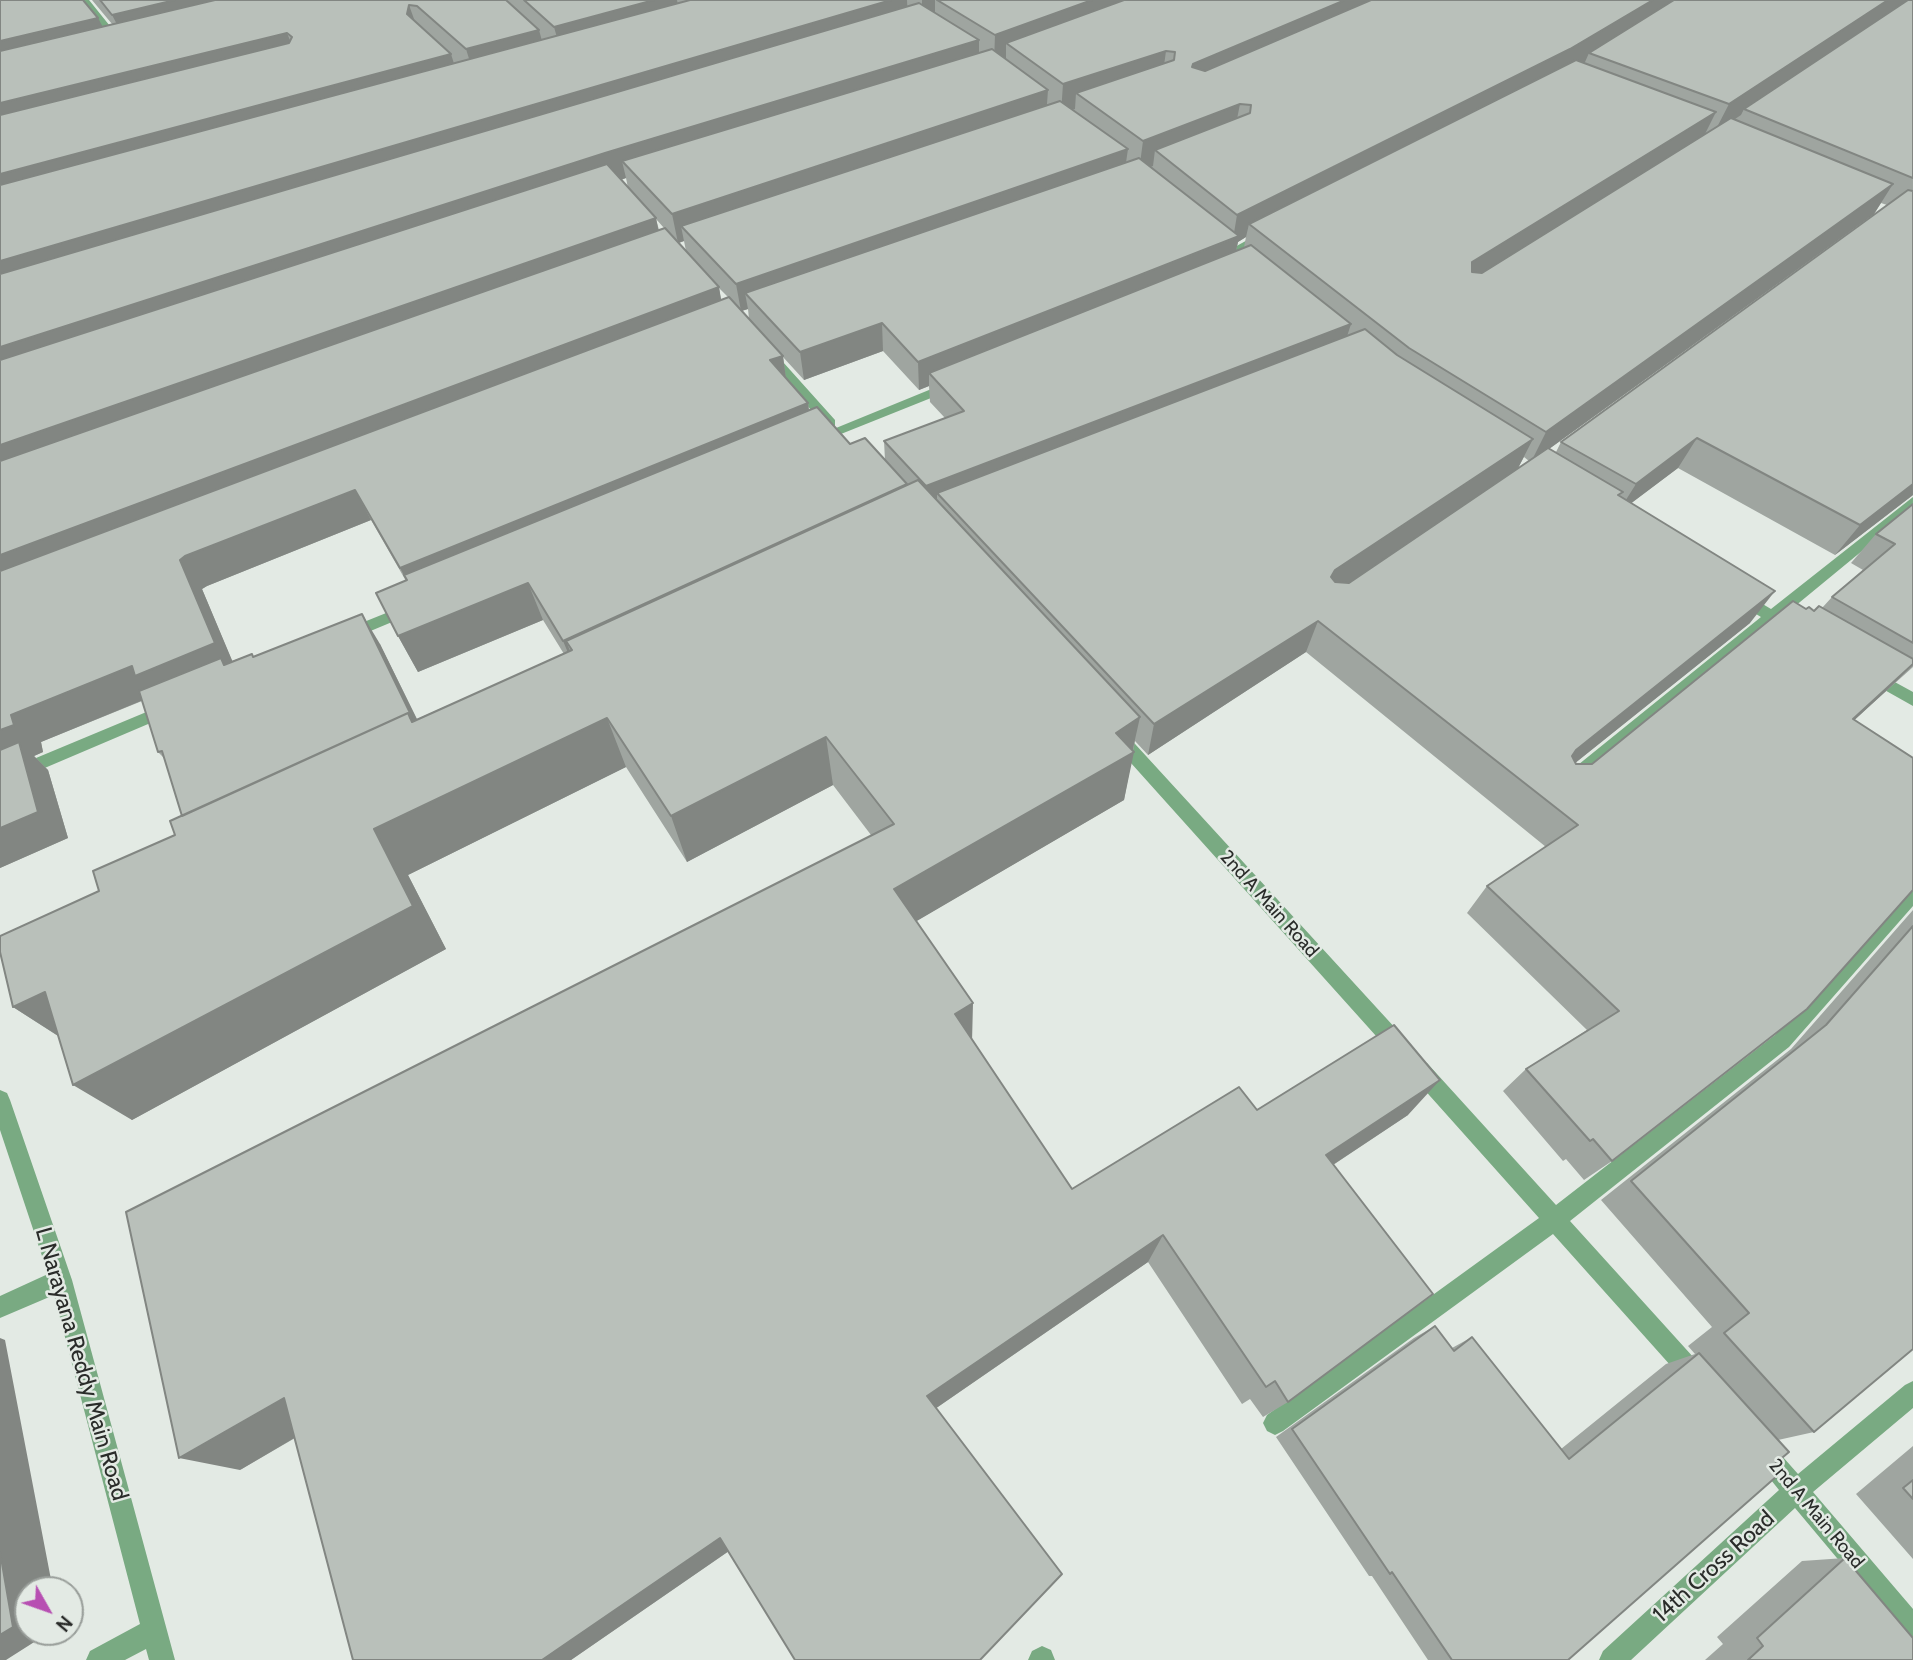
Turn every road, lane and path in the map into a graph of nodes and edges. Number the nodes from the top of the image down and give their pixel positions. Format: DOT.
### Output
graph roads {
  1 [pos="84,0"];
  2 [pos="111,52"];
  3 [pos="1279,228"];
  4 [pos="1220,245"];
  5 [pos="765,350"];
  6 [pos="965,379"];
  7 [pos="841,435"];
  8 [pos="811,441"];
  9 [pos="1913,502"];
  10 [pos="1725,589"];
  11 [pos="425,603"];
  12 [pos="1771,616"];
  13 [pos="1806,637"];
  14 [pos="335,640"];
  15 [pos="1854,665"];
  16 [pos="1913,700"];
  17 [pos="180,705"];
  18 [pos="1109,728"];
  19 [pos="0,780"];
  20 [pos="1562,787"];
  21 [pos="1913,892"];
  22 [pos="0,1100"];
  23 [pos="1556,1219"];
  24 [pos="61,1280"];
  25 [pos="0,1307"];
  26 [pos="1913,1393"];
  27 [pos="1714,1396"];
  28 [pos="1275,1423"];
  29 [pos="1741,1428"];
  30 [pos="1797,1490"];
  31 [pos="155,1629"];
  32 [pos="1913,1629"];
  33 [pos="99,1660"];
  34 [pos="162,1660"];
  35 [pos="1612,1660"];
  1 -- 2 [label="street"];
  3 -- 4 [label="street"];
  5 -- 7 [label="street"];
  6 -- 7 [label="street"];
  7 -- 8 [label="street"];
  9 -- 12 [label="street"];
  10 -- 12 [label="street"];
  11 -- 14 [label="street"];
  12 -- 13 [label="street"];
  12 -- 20 [label="street"];
  15 -- 16 [label="street"];
  17 -- 19 [label="street"];
  18 -- 23 [label="street, 2nd A Main Road"];
  21 -- 23 [label="street"];
  22 -- 24 [label="street, L Narayana Reddy Main Road"];
  23 -- 27 [label="street, 2nd A Main Road"];
  23 -- 28 [label="street"];
  24 -- 25 [label="street"];
  24 -- 31 [label="street, L Narayana Reddy Main Road"];
  26 -- 30 [label="street, 14th Cross Road"];
  29 -- 30 [label="street, 2nd A Main Road"];
  30 -- 32 [label="street, 2nd A Main Road"];
  30 -- 35 [label="street, 14th Cross Road"];
  31 -- 33 [label="street"];
  31 -- 34 [label="street, L Narayana Reddy Main Road"];
}
